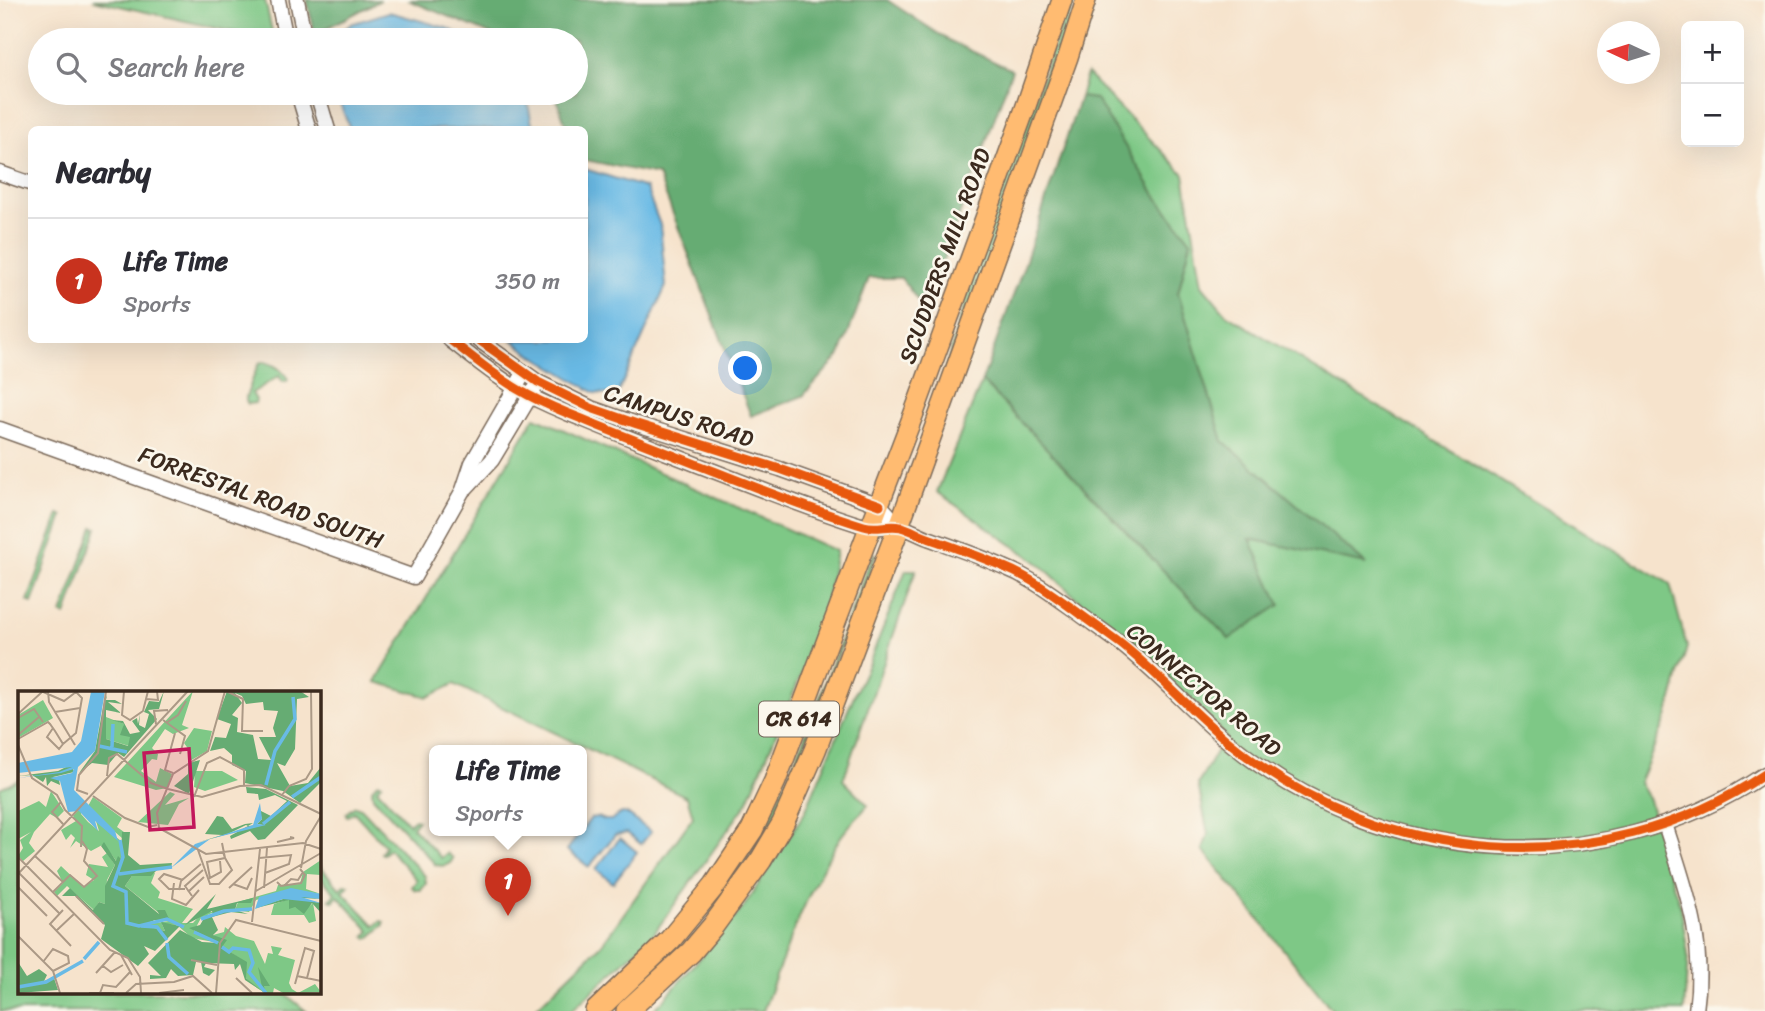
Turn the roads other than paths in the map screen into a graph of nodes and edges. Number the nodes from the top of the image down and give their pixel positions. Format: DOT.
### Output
graph roads {
  1 [pos="278,0"];
  2 [pos="297,0"];
  3 [pos="1062,0"];
  4 [pos="1086,0"];
  5 [pos="284,28"];
  6 [pos="303,28"];
  7 [pos="302,105"];
  8 [pos="321,105"];
  9 [pos="308,126"];
  10 [pos="327,126"];
  11 [pos="0,173"];
  12 [pos="28,183"];
  13 [pos="454,343"];
  14 [pos="482,343"];
  15 [pos="524,373"];
  16 [pos="538,382"];
  17 [pos="515,387"];
  18 [pos="530,396"];
  19 [pos="0,429"];
  20 [pos="463,491"];
  21 [pos="880,505"];
  22 [pos="899,526"];
  23 [pos="870,528"];
  24 [pos="1765,774"];
  25 [pos="1665,824"];
  26 [pos="597,1011"];
  27 [pos="627,1011"];
  28 [pos="1696,1011"];
  1 -- 5 [label="street"];
  2 -- 6 [label="street"];
  3 -- 21 [label="main road, SCUDDERS MILL ROAD / CR 614"];
  4 -- 22 [label="main road, SCUDDERS MILL ROAD / CR 614"];
  7 -- 9 [label="street"];
  8 -- 10 [label="street"];
  11 -- 12 [label="street"];
  13 -- 17 [label="street, CAMPUS ROAD"];
  14 -- 15 [label="street, CAMPUS ROAD"];
  15 -- 16 [label="street, CAMPUS ROAD"];
  15 -- 17 [label="street, FORRESTAL ROAD SOUTH"];
  16 -- 18 [label="street, FORRESTAL ROAD SOUTH"];
  16 -- 21 [label="street, CAMPUS ROAD"];
  17 -- 18 [label="street, CAMPUS ROAD"];
  17 -- 20 [label="street, FORRESTAL ROAD SOUTH"];
  18 -- 20 [label="street, FORRESTAL ROAD SOUTH"];
  18 -- 23 [label="street, CAMPUS ROAD"];
  19 -- 20 [label="street, FORRESTAL ROAD SOUTH"];
  21 -- 22 [label="street, CAMPUS ROAD"];
  21 -- 23 [label="main road, SCUDDERS MILL ROAD / CR 614"];
  22 -- 23 [label="street, CAMPUS ROAD"];
  22 -- 25 [label="street, CONNECTOR ROAD"];
  22 -- 27 [label="highway, CR 614"];
  23 -- 26 [label="highway, CR 614"];
  24 -- 25 [label="street, CONNECTOR ROAD"];
  25 -- 28 [label="street"];
}
